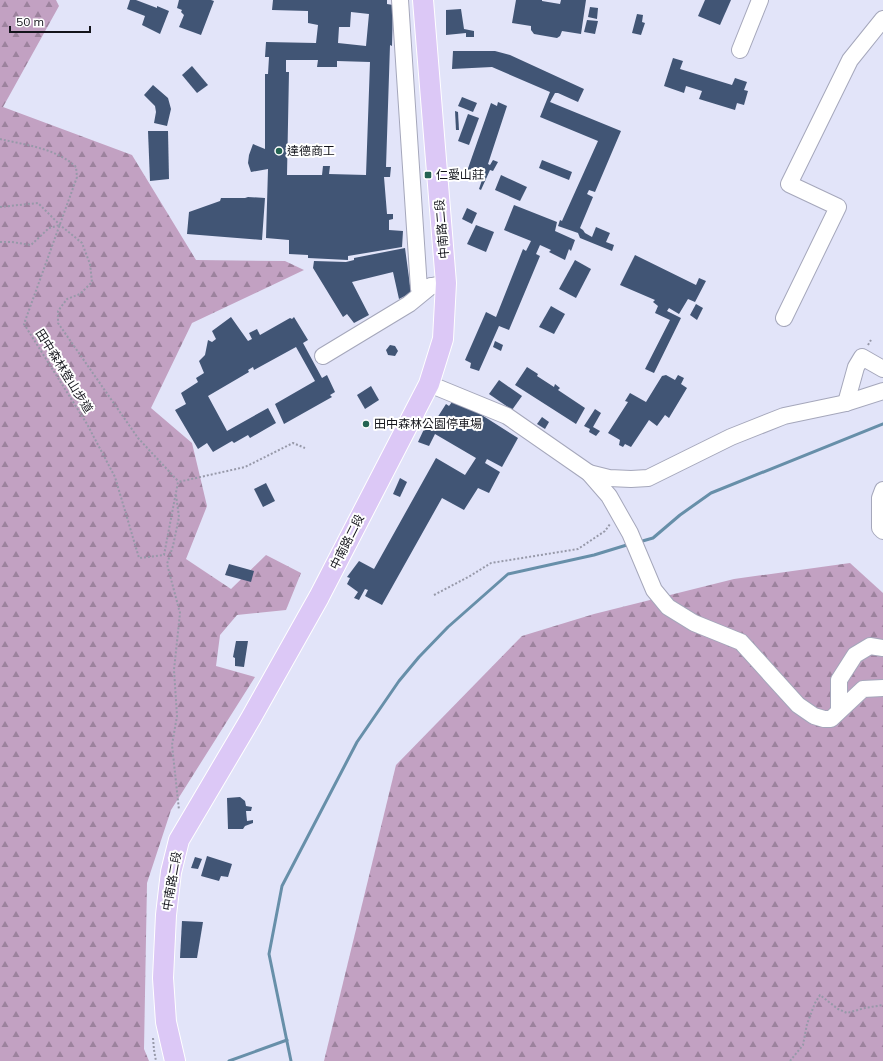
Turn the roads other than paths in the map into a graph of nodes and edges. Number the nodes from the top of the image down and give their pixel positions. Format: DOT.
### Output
graph roads {
  1 [pos="400,0"];
  2 [pos="423,0"];
  3 [pos="760,0"];
  4 [pos="883,19"];
  5 [pos="740,50"];
  6 [pos="438,284"];
  7 [pos="784,318"];
  8 [pos="323,356"];
  9 [pos="883,369"];
  10 [pos="429,384"];
  11 [pos="883,391"];
  12 [pos="846,403"];
  13 [pos="589,473"];
  14 [pos="883,490"];
  15 [pos="883,531"];
  16 [pos="883,648"];
  17 [pos="883,688"];
  18 [pos="839,710"];
  19 [pos="175,1061"];
  1 -- 6 [label="street"];
  2 -- 6 [label="main road, 中南路二段"];
  3 -- 5 [label="street"];
  4 -- 7 [label="street"];
  6 -- 8 [label="street"];
  6 -- 10 [label="main road, 中南路二段"];
  9 -- 12 [label="street"];
  10 -- 13 [label="street"];
  10 -- 19 [label="main road, 中南路二段"];
  11 -- 12 [label="street"];
  12 -- 13 [label="street"];
  13 -- 18 [label="street"];
  14 -- 15 [label="street"];
  16 -- 18 [label="street"];
  17 -- 18 [label="street"];
}
